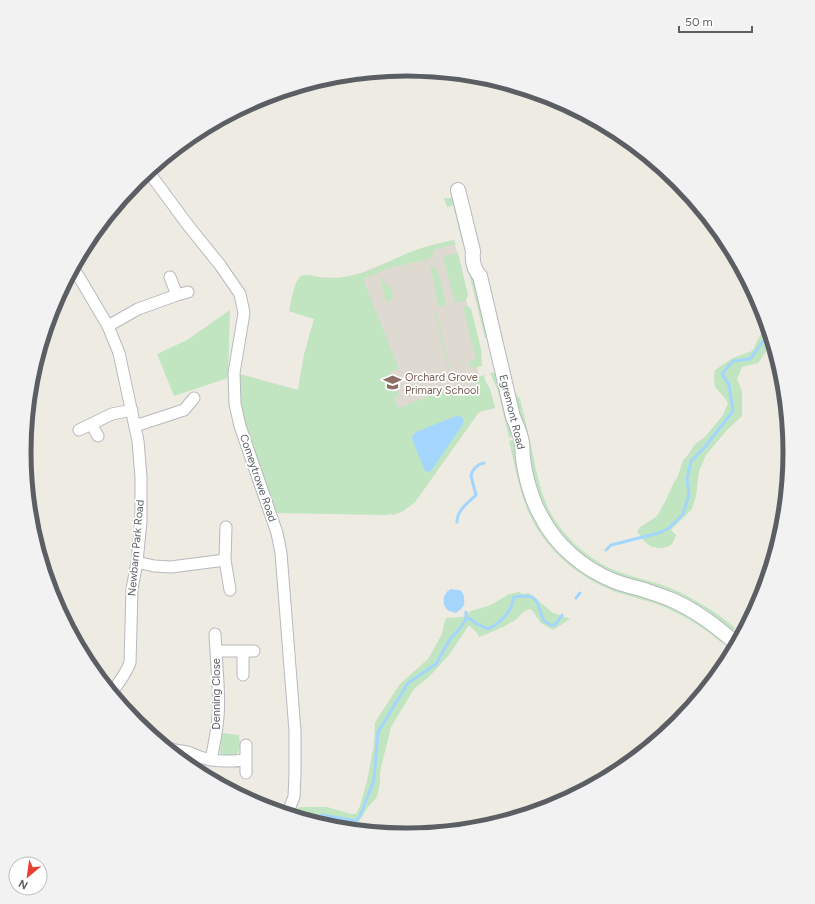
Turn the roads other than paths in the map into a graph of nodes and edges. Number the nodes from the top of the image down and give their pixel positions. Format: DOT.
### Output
graph roads {
  1 [pos="152,176"];
  2 [pos="458,190"];
  3 [pos="76,273"];
  4 [pos="170,277"];
  5 [pos="188,292"];
  6 [pos="177,295"];
  7 [pos="108,326"];
  8 [pos="194,398"];
  9 [pos="132,410"];
  10 [pos="91,424"];
  11 [pos="135,426"];
  12 [pos="79,430"];
  13 [pos="98,436"];
  14 [pos="226,527"];
  15 [pos="225,560"];
  16 [pos="137,562"];
  17 [pos="230,590"];
  18 [pos="215,634"];
  19 [pos="734,641"];
  20 [pos="216,651"];
  21 [pos="243,651"];
  22 [pos="254,651"];
  23 [pos="243,675"];
  24 [pos="115,688"];
  25 [pos="246,745"];
  26 [pos="177,750"];
  27 [pos="211,760"];
  28 [pos="246,760"];
  29 [pos="246,773"];
  30 [pos="289,810"];
  1 -- 30 [label="street, Comeytrowe Road"];
  2 -- 19 [label="street, Egremont Road"];
  3 -- 7 [label="street, Newbarn Park Road"];
  4 -- 6 [label="street"];
  5 -- 6 [label="street"];
  6 -- 7 [label="street"];
  7 -- 9 [label="street, Newbarn Park Road"];
  8 -- 11 [label="street"];
  9 -- 10 [label="street"];
  9 -- 11 [label="street, Newbarn Park Road"];
  10 -- 12 [label="street"];
  10 -- 13 [label="street"];
  11 -- 16 [label="street, Newbarn Park Road"];
  14 -- 15 [label="street"];
  15 -- 16 [label="street"];
  15 -- 17 [label="street"];
  16 -- 24 [label="street, Newbarn Park Road"];
  18 -- 20 [label="street, Denning Close"];
  20 -- 21 [label="street, Denning Close"];
  20 -- 27 [label="street, Denning Close"];
  21 -- 22 [label="street, Denning Close"];
  21 -- 23 [label="street"];
  25 -- 28 [label="street"];
  26 -- 27 [label="street"];
  27 -- 28 [label="street"];
  28 -- 29 [label="street"];
}
